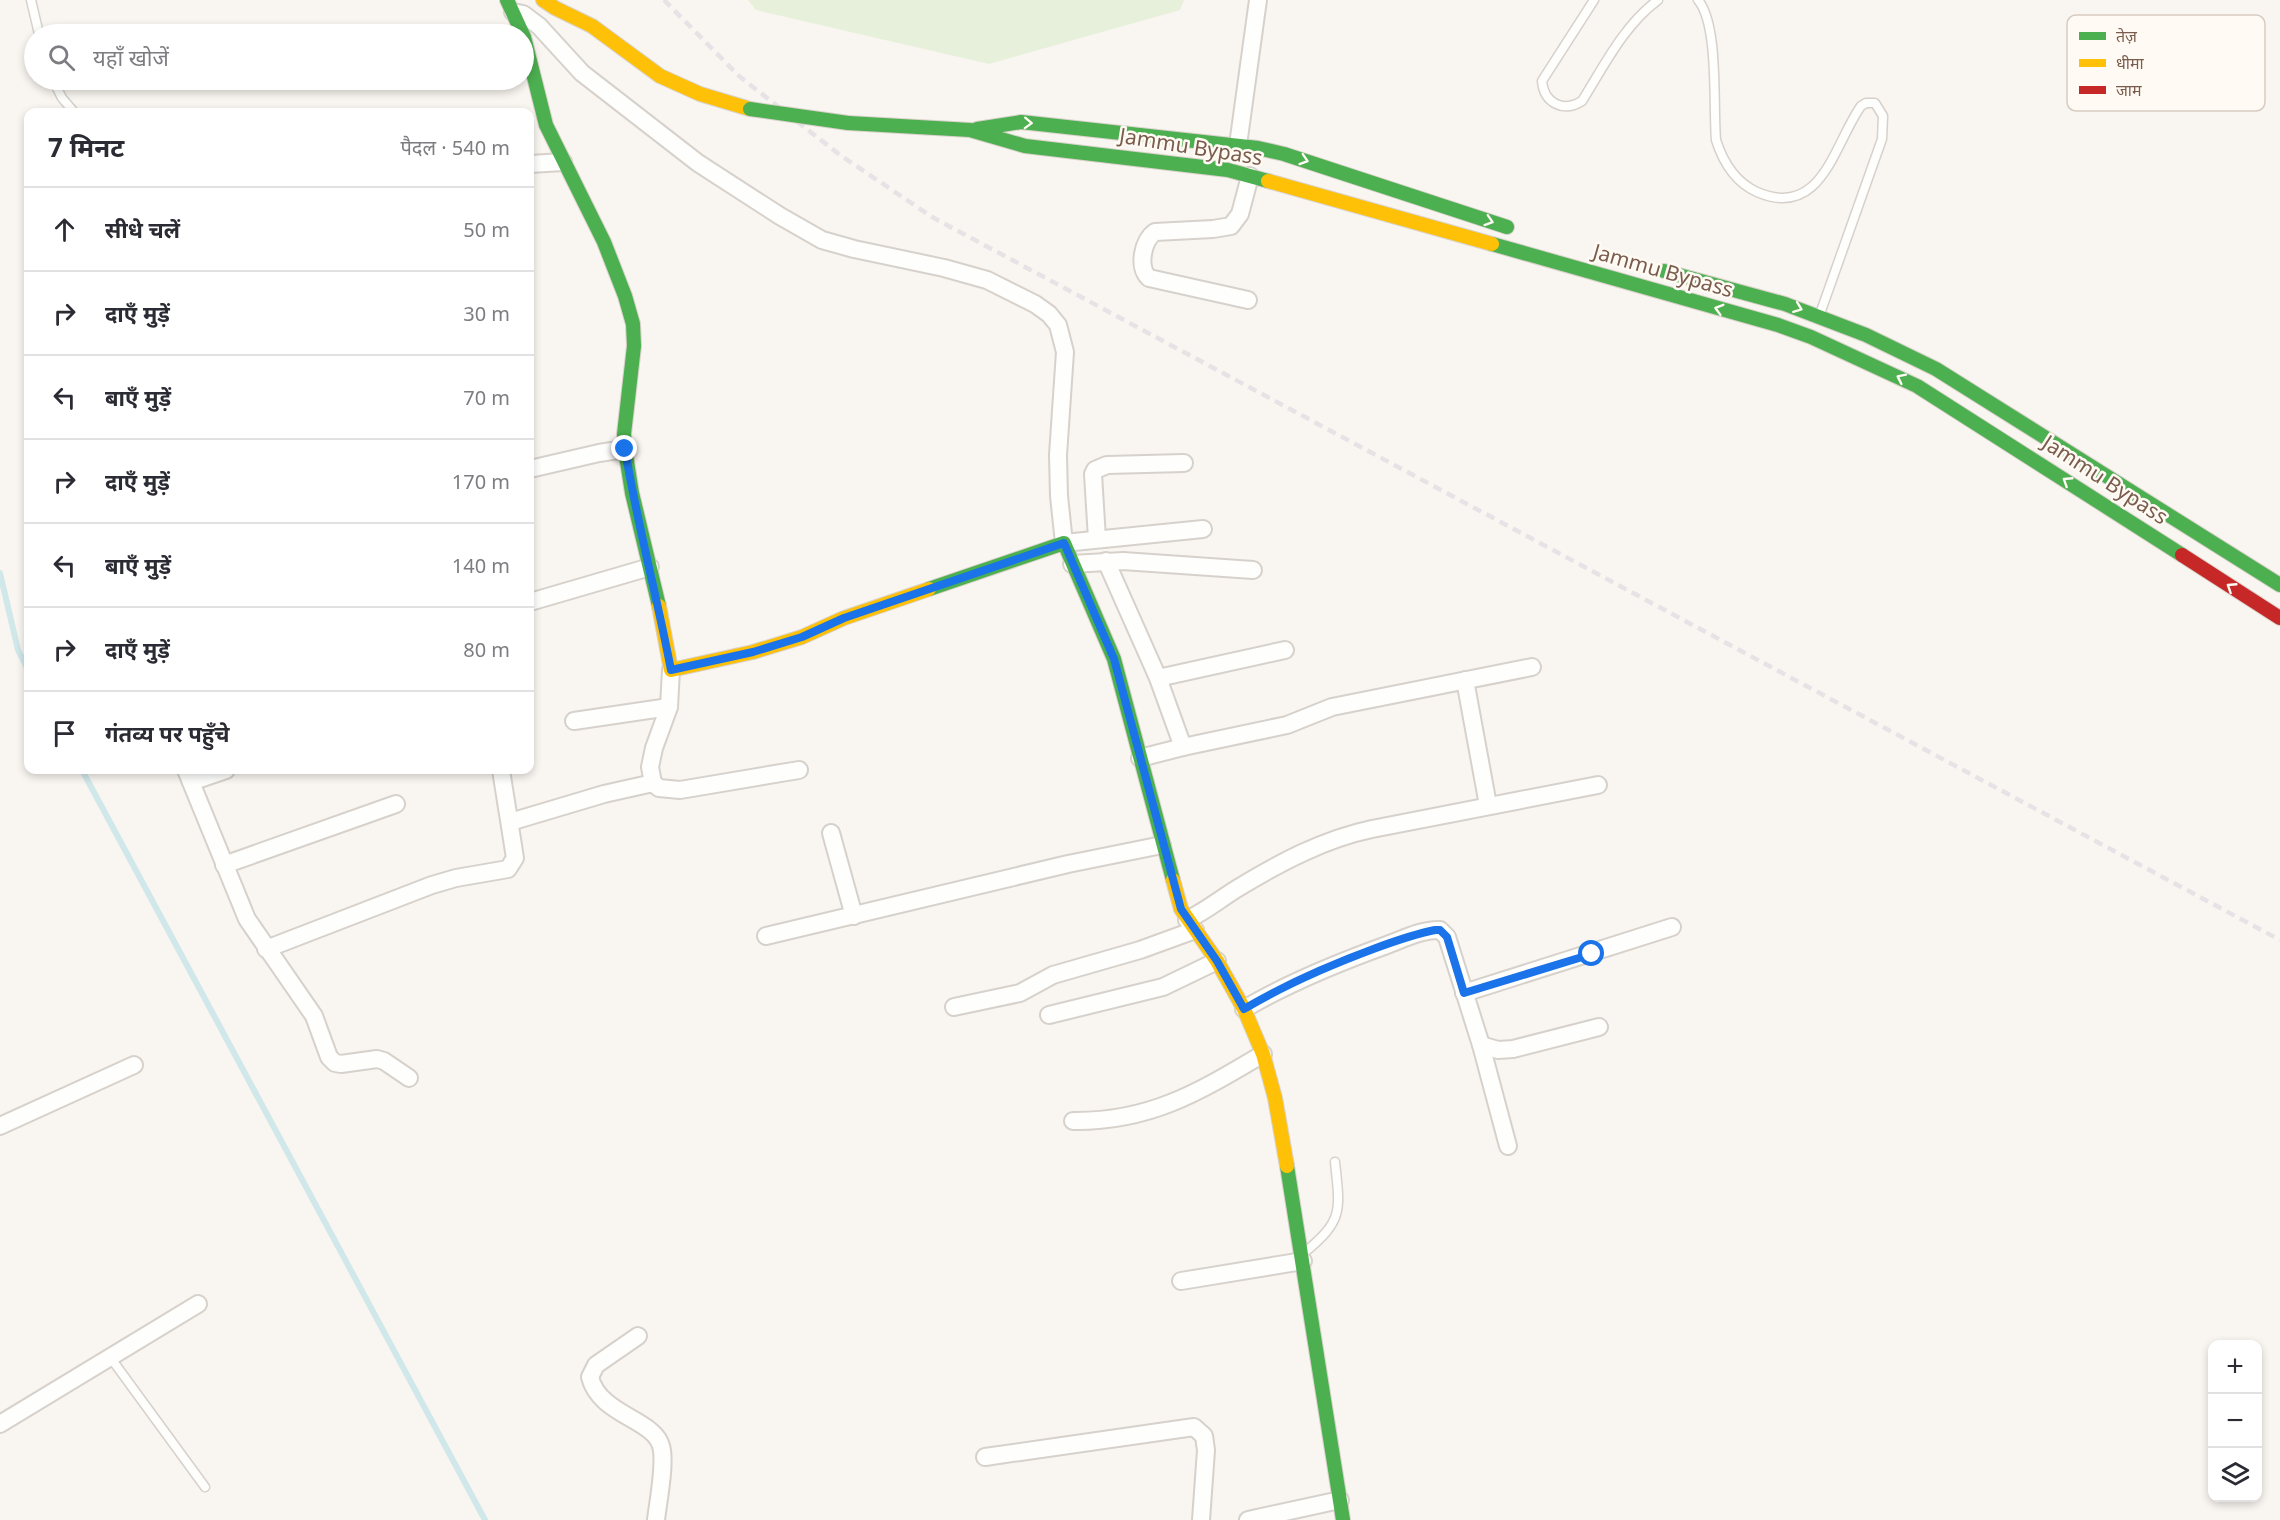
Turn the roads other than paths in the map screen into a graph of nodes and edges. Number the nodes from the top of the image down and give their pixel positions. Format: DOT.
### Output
graph roads {
  1 [pos="31,0"];
  2 [pos="543,0"];
  3 [pos="573,0"];
  4 [pos="1258,0"];
  5 [pos="1594,0"];
  6 [pos="1658,0"];
  7 [pos="1698,0"];
  8 [pos="510,6"];
  9 [pos="37,24"];
  10 [pos="518,24"];
  11 [pos="590,24"];
  12 [pos="534,76"];
  13 [pos="58,90"];
  14 [pos="70,108"];
  15 [pos="970,130"];
  16 [pos="1238,145"];
  17 [pos="563,162"];
  18 [pos="534,164"];
  19 [pos="1250,176"];
  20 [pos="1523,232"];
  21 [pos="1649,267"];
  22 [pos="1248,300"];
  23 [pos="1819,316"];
  24 [pos="1811,337"];
  25 [pos="625,449"];
  26 [pos="1184,463"];
  27 [pos="534,468"];
  28 [pos="1203,529"];
  29 [pos="1082,541"];
  30 [pos="1104,561"];
  31 [pos="1078,563"];
  32 [pos="650,567"];
  33 [pos="1253,570"];
  34 [pos="2280,585"];
  35 [pos="534,601"];
  36 [pos="2280,618"];
  37 [pos="1285,650"];
  38 [pos="1532,666"];
  39 [pos="671,670"];
  40 [pos="1158,678"];
  41 [pos="1465,680"];
  42 [pos="669,707"];
  43 [pos="574,721"];
  44 [pos="1179,748"];
  45 [pos="1148,756"];
  46 [pos="799,770"];
  47 [pos="502,774"];
  48 [pos="188,776"];
  49 [pos="653,783"];
  50 [pos="1598,785"];
  51 [pos="396,804"];
  52 [pos="1488,806"];
  53 [pos="510,822"];
  54 [pos="831,833"];
  55 [pos="1162,845"];
  56 [pos="224,865"];
  57 [pos="854,916"];
  58 [pos="1196,919"];
  59 [pos="1672,927"];
  60 [pos="766,936"];
  61 [pos="266,949"];
  62 [pos="1217,961"];
  63 [pos="1464,993"];
  64 [pos="1249,1006"];
  65 [pos="954,1007"];
  66 [pos="1049,1015"];
  67 [pos="1599,1027"];
  68 [pos="1481,1045"];
  69 [pos="1263,1054"];
  70 [pos="134,1065"];
  71 [pos="409,1077"];
  72 [pos="1073,1121"];
  73 [pos="0,1126"];
  74 [pos="1508,1146"];
  75 [pos="1335,1162"];
  76 [pos="1303,1257"];
  77 [pos="1181,1281"];
  78 [pos="198,1304"];
  79 [pos="638,1336"];
  80 [pos="110,1357"];
  81 [pos="0,1424"];
  82 [pos="985,1457"];
  83 [pos="205,1487"];
  84 [pos="1340,1500"];
  85 [pos="656,1520"];
  86 [pos="1201,1520"];
  87 [pos="1248,1520"];
  88 [pos="1343,1520"];
  1 -- 9 [label="lane"];
  2 -- 11 [label="main road, Jammu Bypass"];
  3 -- 11 [label="main road, Jammu Bypass"];
  4 -- 16 [label="street"];
  5 -- 6 [label="lane"];
  7 -- 23 [label="lane"];
  8 -- 10 [label="main road"];
  8 -- 29 [label="street"];
  11 -- 15 [label="main road, Jammu Bypass, bridge"];
  12 -- 17 [label="main road"];
  13 -- 14 [label="lane"];
  15 -- 16 [label="main road, Jammu Bypass, one-way"];
  15 -- 19 [label="main road, Jammu Bypass"];
  16 -- 20 [label="main road, Jammu Bypass, one-way"];
  17 -- 18 [label="street"];
  17 -- 25 [label="main road"];
  19 -- 22 [label="street"];
  24 -- 19 [label="main road, Jammu Bypass, one-way"];
  21 -- 23 [label="main road, Jammu Bypass, one-way"];
  23 -- 24 [label="lane"];
  23 -- 34 [label="main road, Jammu Bypass"];
  36 -- 24 [label="main road, Jammu Bypass, one-way"];
  25 -- 27 [label="street"];
  25 -- 32 [label="main road"];
  26 -- 29 [label="street"];
  28 -- 29 [label="street"];
  29 -- 31 [label="main road"];
  29 -- 39 [label="main road"];
  30 -- 31 [label="street"];
  30 -- 33 [label="street"];
  30 -- 40 [label="street"];
  31 -- 45 [label="main road"];
  32 -- 35 [label="street"];
  32 -- 39 [label="main road"];
  37 -- 40 [label="street"];
  38 -- 41 [label="street"];
  39 -- 42 [label="street"];
  40 -- 44 [label="street"];
  41 -- 44 [label="street"];
  41 -- 52 [label="street"];
  42 -- 43 [label="street"];
  42 -- 49 [label="street"];
  44 -- 45 [label="street"];
  45 -- 55 [label="main road"];
  46 -- 49 [label="street"];
  47 -- 53 [label="street"];
  48 -- 56 [label="street"];
  49 -- 53 [label="street"];
  50 -- 52 [label="street"];
  51 -- 56 [label="street"];
  52 -- 58 [label="street"];
  53 -- 61 [label="street"];
  54 -- 57 [label="street"];
  55 -- 57 [label="street"];
  55 -- 58 [label="main road"];
  56 -- 61 [label="street"];
  57 -- 60 [label="street"];
  58 -- 62 [label="main road"];
  58 -- 65 [label="street"];
  59 -- 63 [label="street"];
  61 -- 71 [label="street"];
  62 -- 64 [label="main road"];
  62 -- 66 [label="street"];
  63 -- 64 [label="street"];
  63 -- 68 [label="street"];
  64 -- 69 [label="main road"];
  67 -- 68 [label="street"];
  68 -- 74 [label="street"];
  69 -- 72 [label="street"];
  69 -- 76 [label="main road"];
  70 -- 73 [label="street"];
  75 -- 76 [label="lane"];
  76 -- 77 [label="street"];
  76 -- 84 [label="main road"];
  78 -- 80 [label="street"];
  79 -- 85 [label="street"];
  80 -- 81 [label="street"];
  80 -- 83 [label="lane"];
  82 -- 86 [label="street"];
  84 -- 87 [label="street"];
  84 -- 88 [label="main road"];
}
